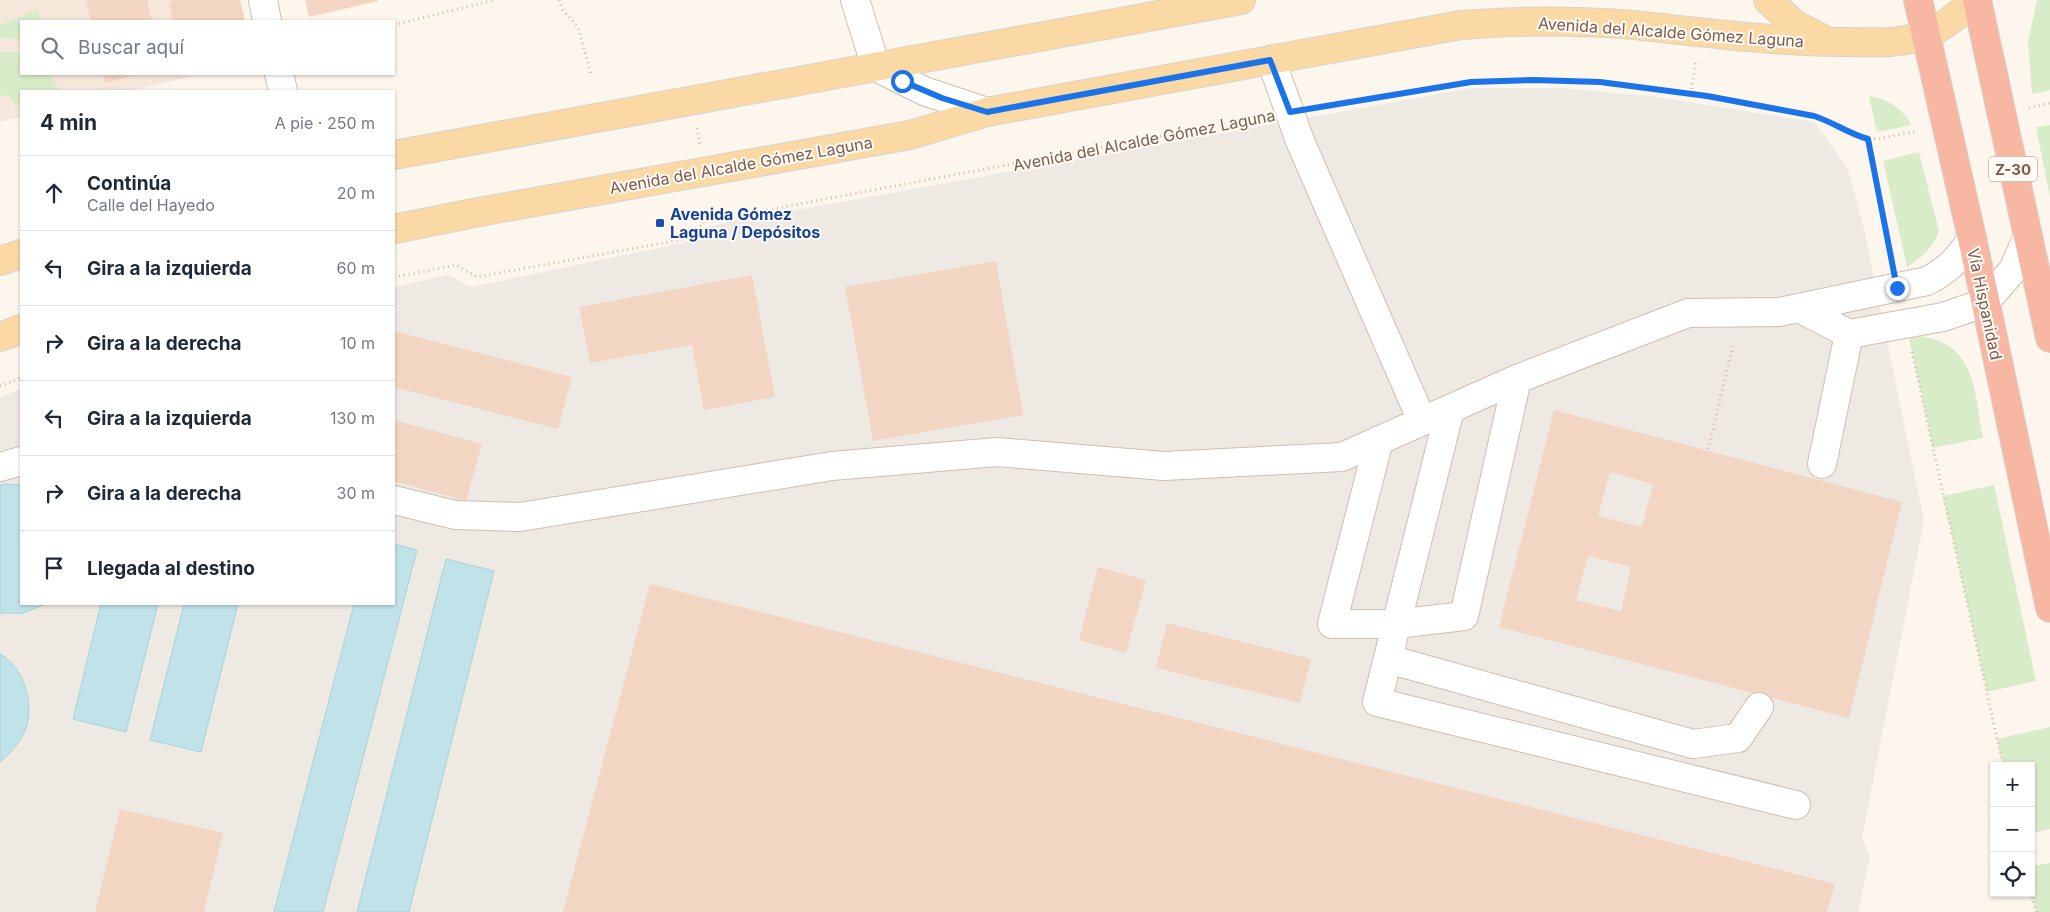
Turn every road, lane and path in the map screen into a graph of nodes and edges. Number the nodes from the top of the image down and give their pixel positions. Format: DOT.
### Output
graph roads {
  1 [pos="263,0"];
  2 [pos="494,0"];
  3 [pos="559,0"];
  4 [pos="855,0"];
  5 [pos="1242,0"];
  6 [pos="1768,0"];
  7 [pos="1918,0"];
  8 [pos="1976,0"];
  9 [pos="268,20"];
  10 [pos="395,25"];
  11 [pos="1925,35"];
  12 [pos="1829,42"];
  13 [pos="1270,60"];
  14 [pos="876,67"];
  15 [pos="591,74"];
  16 [pos="279,75"];
  17 [pos="283,90"];
  18 [pos="2050,103"];
  19 [pos="987,112"];
  20 [pos="1290,112"];
  21 [pos="2001,114"];
  22 [pos="697,123"];
  23 [pos="1946,125"];
  24 [pos="1868,139"];
  25 [pos="701,147"];
  26 [pos="395,155"];
  27 [pos="395,229"];
  28 [pos="2028,236"];
  29 [pos="1972,238"];
  30 [pos="20,254"];
  31 [pos="0,261"];
  32 [pos="395,277"];
  33 [pos="1897,288"];
  34 [pos="1984,303"];
  35 [pos="1798,308"];
  36 [pos="1742,312"];
  37 [pos="1905,324"];
  38 [pos="20,329"];
  39 [pos="1849,334"];
  40 [pos="0,337"];
  41 [pos="2050,338"];
  42 [pos="20,378"];
  43 [pos="1518,379"];
  44 [pos="0,386"];
  45 [pos="1450,409"];
  46 [pos="1422,422"];
  47 [pos="1379,440"];
  48 [pos="1708,450"];
  49 [pos="20,461"];
  50 [pos="1822,464"];
  51 [pos="0,467"];
  52 [pos="395,500"];
  53 [pos="2050,608"];
  54 [pos="1396,624"];
  55 [pos="1388,659"];
  56 [pos="1759,707"];
  57 [pos="2002,762"];
  58 [pos="1796,805"];
  59 [pos="2032,897"];
  60 [pos="2036,912"];
  1 -- 9 [label="street"];
  2 -- 10 [label="path"];
  3 -- 15 [label="path"];
  4 -- 14 [label="street"];
  5 -- 14 [label="main road"];
  6 -- 12 [label="main road, Avenida del Alcalde Gómez Laguna"];
  7 -- 11 [label="highway, Vía Hispanidad"];
  8 -- 11 [label="main road, Avenida del Alcalde Gómez Laguna"];
  8 -- 21 [label="highway, Z-30"];
  11 -- 12 [label="main road, Avenida del Alcalde Gómez Laguna"];
  11 -- 23 [label="highway, Vía Hispanidad"];
  12 -- 13 [label="main road, Avenida del Alcalde Gómez Laguna"];
  13 -- 19 [label="main road, Avenida del Alcalde Gómez Laguna"];
  13 -- 20 [label="street"];
  14 -- 19 [label="street"];
  14 -- 26 [label="main road"];
  16 -- 17 [label="street"];
  18 -- 21 [label="path"];
  19 -- 27 [label="main road, Avenida del Alcalde Gómez Laguna"];
  20 -- 24 [label="path, Avenida del Alcalde Gómez Laguna"];
  20 -- 32 [label="path, Avenida del Alcalde Gómez Laguna"];
  20 -- 46 [label="street"];
  21 -- 28 [label="highway, Z-30"];
  22 -- 25 [label="path"];
  23 -- 24 [label="path, Avenida del Alcalde Gómez Laguna"];
  23 -- 29 [label="highway, Vía Hispanidad"];
  24 -- 33 [label="path"];
  28 -- 34 [label="street"];
  28 -- 41 [label="highway, Z-30"];
  29 -- 33 [label="street"];
  29 -- 34 [label="highway, Vía Hispanidad"];
  30 -- 31 [label="main road"];
  33 -- 35 [label="street"];
  34 -- 37 [label="street"];
  34 -- 53 [label="highway, Vía Hispanidad"];
  35 -- 36 [label="street"];
  35 -- 39 [label="street"];
  36 -- 43 [label="street"];
  36 -- 48 [label="path"];
  37 -- 39 [label="street"];
  37 -- 57 [label="path"];
  38 -- 40 [label="main road"];
  39 -- 50 [label="street"];
  42 -- 44 [label="path"];
  43 -- 45 [label="street"];
  43 -- 54 [label="street"];
  45 -- 46 [label="street"];
  45 -- 54 [label="street"];
  46 -- 47 [label="street"];
  47 -- 52 [label="street"];
  47 -- 54 [label="street"];
  49 -- 51 [label="street"];
  54 -- 55 [label="street"];
  55 -- 56 [label="street"];
  55 -- 58 [label="street"];
  59 -- 60 [label="path"];
}
